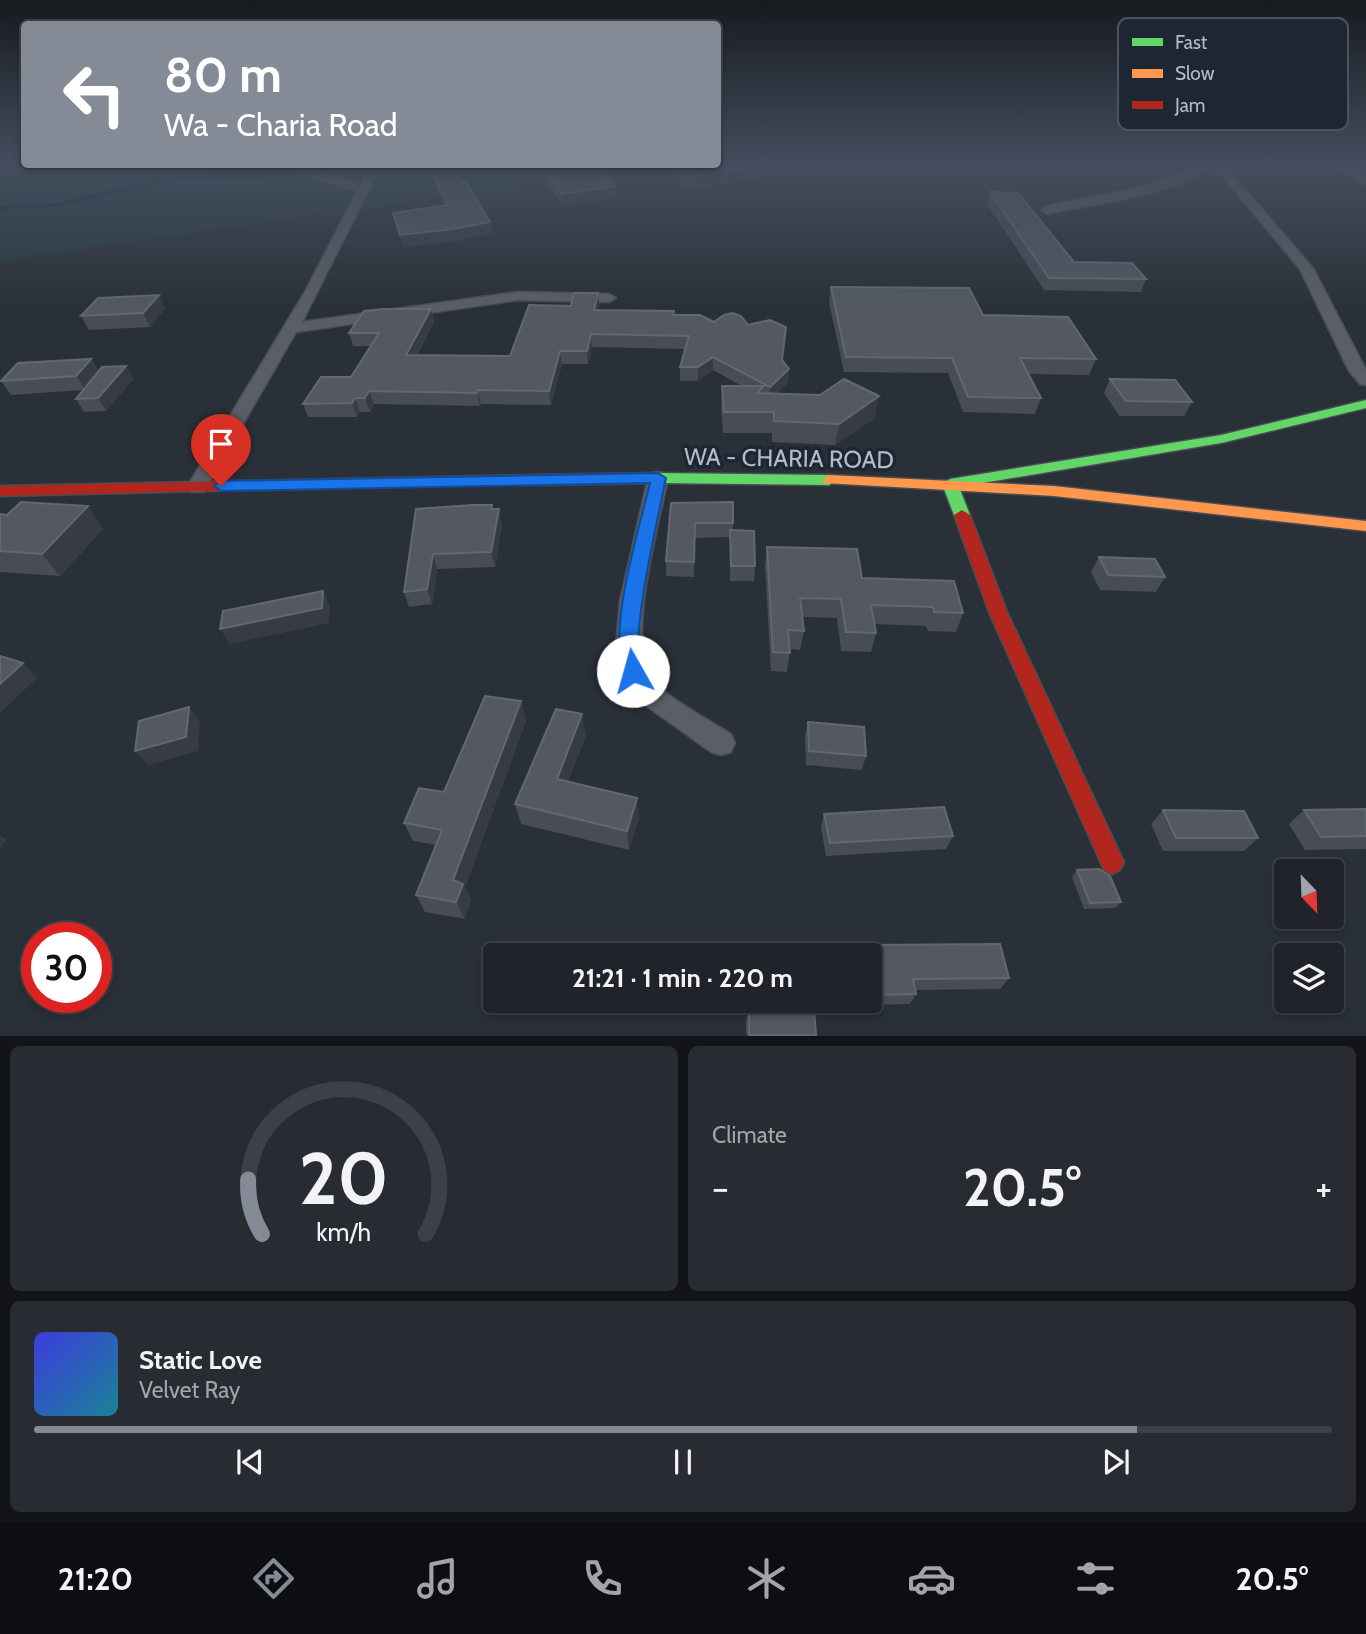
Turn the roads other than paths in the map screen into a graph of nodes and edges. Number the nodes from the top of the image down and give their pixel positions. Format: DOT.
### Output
graph roads {
  1 [pos="351,212"];
  2 [pos="1257,212"];
  3 [pos="609,298"];
  4 [pos="291,328"];
  5 [pos="1363,373"];
  6 [pos="1366,404"];
  7 [pos="658,478"];
  8 [pos="950,484"];
  9 [pos="197,486"];
  10 [pos="0,491"];
  11 [pos="1366,526"];
  12 [pos="721,743"];
  13 [pos="1112,862"];
  1 -- 4 [label="street"];
  2 -- 5 [label="street"];
  3 -- 4 [label="street"];
  4 -- 9 [label="street"];
  6 -- 8 [label="street"];
  7 -- 8 [label="street, WA - CHARIA ROAD"];
  7 -- 9 [label="street, WA - CHARIA ROAD"];
  7 -- 12 [label="street"];
  8 -- 11 [label="street, WA - CHARIA ROAD"];
  8 -- 13 [label="street"];
  9 -- 10 [label="street, WA - CHARIA ROAD"];
}
